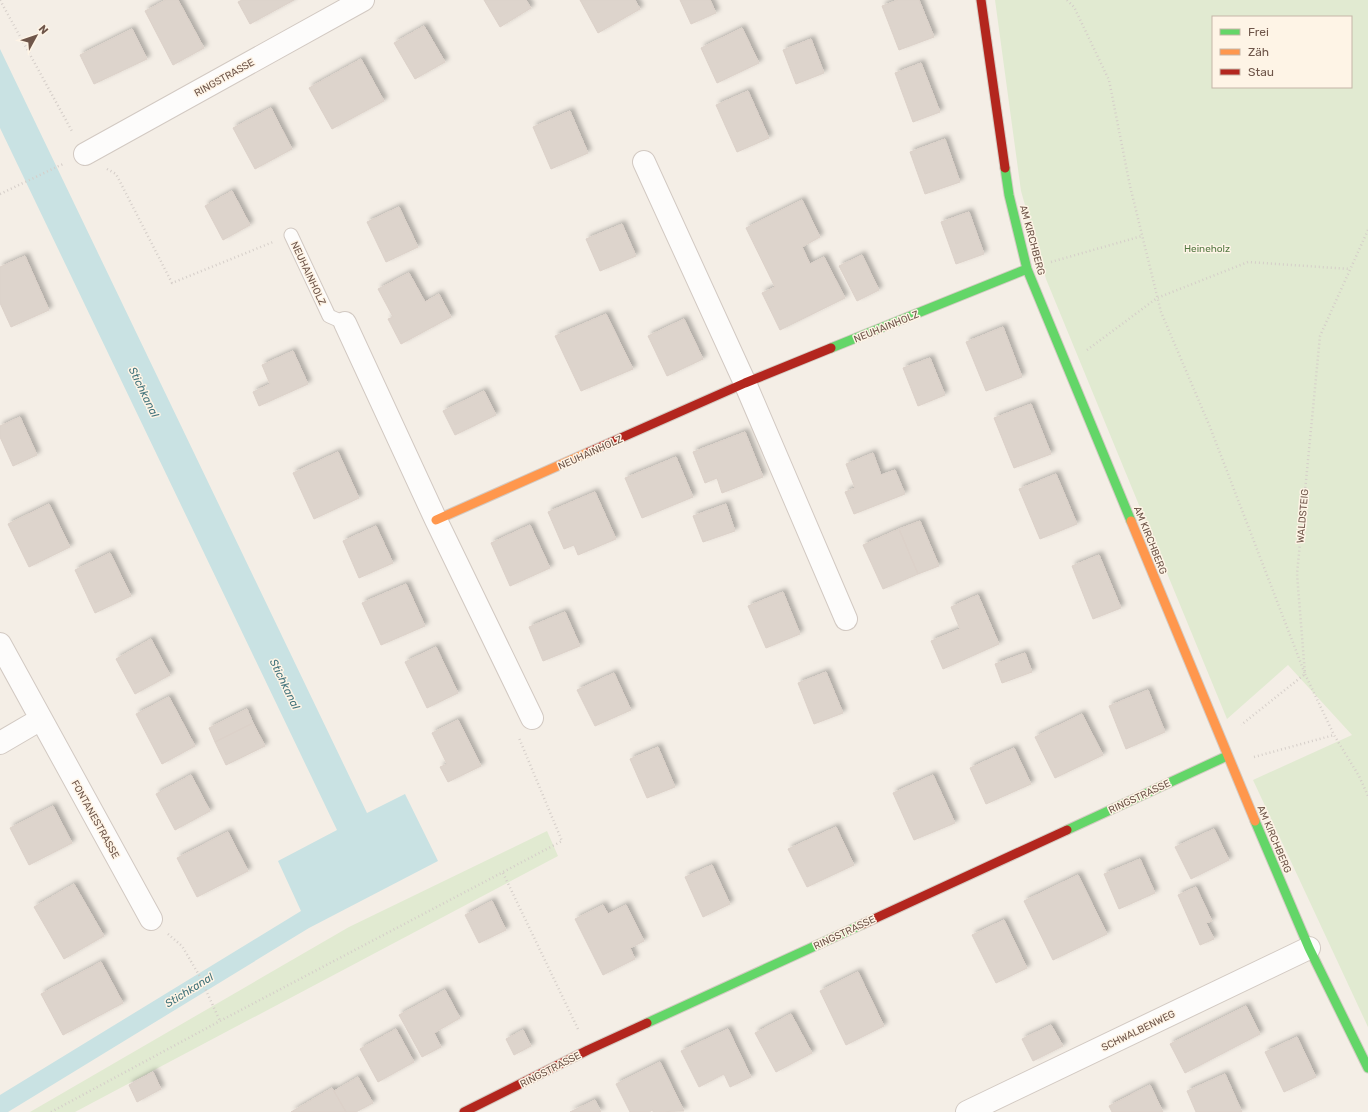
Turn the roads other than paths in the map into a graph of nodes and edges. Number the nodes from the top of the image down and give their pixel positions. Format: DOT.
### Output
graph roads {
  1 [pos="363,0"];
  2 [pos="981,0"];
  3 [pos="85,154"];
  4 [pos="644,162"];
  5 [pos="291,234"];
  6 [pos="1027,269"];
  7 [pos="345,322"];
  8 [pos="744,383"];
  9 [pos="436,520"];
  10 [pos="846,619"];
  11 [pos="0,644"];
  12 [pos="532,718"];
  13 [pos="41,719"];
  14 [pos="0,744"];
  15 [pos="1229,760"];
  16 [pos="151,919"];
  17 [pos="1310,948"];
  18 [pos="1368,1068"];
  19 [pos="464,1112"];
  20 [pos="967,1112"];
  1 -- 3 [label="street, RINGSTRASSE"];
  2 -- 6 [label="street, AM KIRCHBERG"];
  4 -- 8 [label="street"];
  5 -- 7 [label="lane, NEUHAINHOLZ"];
  6 -- 8 [label="street, NEUHAINHOLZ"];
  6 -- 15 [label="street, AM KIRCHBERG"];
  7 -- 9 [label="street, NEUHAINHOLZ"];
  8 -- 9 [label="street, NEUHAINHOLZ"];
  8 -- 10 [label="street"];
  9 -- 12 [label="street, NEUHAINHOLZ"];
  11 -- 13 [label="street, FONTANESTRASSE"];
  13 -- 14 [label="street"];
  13 -- 16 [label="street, FONTANESTRASSE"];
  15 -- 17 [label="street, AM KIRCHBERG"];
  15 -- 19 [label="street, RINGSTRASSE"];
  17 -- 18 [label="street, AM KIRCHBERG"];
  17 -- 20 [label="street, SCHWALBENWEG"];
}
